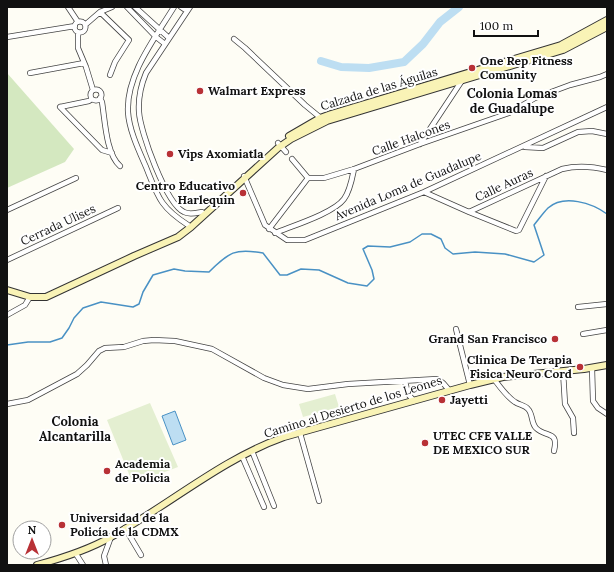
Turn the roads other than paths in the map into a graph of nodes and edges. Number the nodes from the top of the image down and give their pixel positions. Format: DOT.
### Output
graph roads {
  1 [pos="68,7"];
  2 [pos="112,7"];
  3 [pos="127,7"];
  4 [pos="135,7"];
  5 [pos="174,7"];
  6 [pos="181,7"];
  7 [pos="188,9"];
  8 [pos="100,12"];
  9 [pos="607,20"];
  10 [pos="76,24"];
  11 [pos="85,25"];
  12 [pos="155,26"];
  13 [pos="607,27"];
  14 [pos="160,30"];
  15 [pos="150,31"];
  16 [pos="78,32"];
  17 [pos="7,37"];
  18 [pos="156,37"];
  19 [pos="169,38"];
  20 [pos="234,39"];
  21 [pos="165,44"];
  22 [pos="84,63"];
  23 [pos="30,73"];
  24 [pos="465,74"];
  25 [pos="607,74"];
  26 [pos="110,75"];
  27 [pos="462,81"];
  28 [pos="93,90"];
  29 [pos="100,98"];
  30 [pos="92,99"];
  31 [pos="607,107"];
  32 [pos="320,118"];
  33 [pos="327,121"];
  34 [pos="607,134"];
  35 [pos="420,144"];
  36 [pos="280,145"];
  37 [pos="523,146"];
  38 [pos="286,152"];
  39 [pos="112,153"];
  40 [pos="292,159"];
  41 [pos="120,166"];
  42 [pos="354,169"];
  43 [pos="607,170"];
  44 [pos="546,176"];
  45 [pos="244,177"];
  46 [pos="76,178"];
  47 [pos="308,178"];
  48 [pos="424,192"];
  49 [pos="118,208"];
  50 [pos="7,210"];
  51 [pos="202,212"];
  52 [pos="469,212"];
  53 [pos="184,213"];
  54 [pos="178,219"];
  55 [pos="188,225"];
  56 [pos="269,229"];
  57 [pos="275,233"];
  58 [pos="167,242"];
  59 [pos="7,260"];
  60 [pos="7,290"];
  61 [pos="30,297"];
  62 [pos="607,304"];
  63 [pos="578,307"];
  64 [pos="7,315"];
  65 [pos="456,329"];
  66 [pos="607,330"];
  67 [pos="583,334"];
  68 [pos="607,365"];
  69 [pos="592,368"];
  70 [pos="563,371"];
  71 [pos="494,380"];
  72 [pos="405,381"];
  73 [pos="470,385"];
  74 [pos="449,390"];
  75 [pos="414,401"];
  76 [pos="7,404"];
  77 [pos="607,414"];
  78 [pos="300,433"];
  79 [pos="574,433"];
  80 [pos="252,451"];
  81 [pos="554,451"];
  82 [pos="242,456"];
  83 [pos="319,501"];
  84 [pos="274,506"];
  85 [pos="264,507"];
  86 [pos="125,528"];
  87 [pos="111,537"];
  88 [pos="76,554"];
  89 [pos="141,555"];
  90 [pos="37,565"];
  91 [pos="83,565"];
  92 [pos="106,565"];
  1 -- 10 [label="street"];
  2 -- 8 [label="street"];
  3 -- 15 [label="street"];
  4 -- 12 [label="street"];
  5 -- 14 [label="street"];
  6 -- 7 [label="street"];
  7 -- 19 [label="street"];
  8 -- 11 [label="street"];
  8 -- 26 [label="street"];
  9 -- 24 [label="main road, Calzada de las Águilas"];
  10 -- 11 [label="street"];
  10 -- 16 [label="street"];
  10 -- 17 [label="street"];
  11 -- 16 [label="street"];
  12 -- 14 [label="street"];
  12 -- 15 [label="street"];
  13 -- 27 [label="main road, Calzada de las Águilas"];
  14 -- 18 [label="street"];
  14 -- 19 [label="street"];
  15 -- 18 [label="street"];
  16 -- 22 [label="street"];
  18 -- 21 [label="street"];
  18 -- 54 [label="street"];
  19 -- 21 [label="street"];
  20 -- 32 [label="street"];
  21 -- 53 [label="street"];
  22 -- 23 [label="street"];
  22 -- 28 [label="street"];
  24 -- 27 [label="street"];
  24 -- 32 [label="main road, Calzada de las Águilas"];
  25 -- 35 [label="street, Calle Halcones"];
  27 -- 33 [label="main road, Calzada de las Águilas"];
  27 -- 35 [label="street"];
  28 -- 29 [label="street"];
  28 -- 30 [label="street"];
  29 -- 30 [label="street"];
  29 -- 39 [label="street"];
  30 -- 39 [label="street"];
  31 -- 37 [label="street, Avenida Loma de Guadalupe"];
  32 -- 33 [label="street"];
  32 -- 36 [label="main road, Calzada de las Águilas"];
  33 -- 36 [label="main road, Calzada de las Águilas"];
  34 -- 37 [label="street"];
  35 -- 42 [label="street, Calle Halcones"];
  36 -- 38 [label="street"];
  36 -- 45 [label="main road, Calzada de las Águilas"];
  37 -- 48 [label="street, Avenida Loma de Guadalupe"];
  39 -- 41 [label="street"];
  40 -- 47 [label="street"];
  42 -- 47 [label="street, Calle Halcones"];
  42 -- 57 [label="street"];
  43 -- 44 [label="street, Calle Auras"];
  44 -- 52 [label="street, Calle Auras"];
  44 -- 52 [label="street"];
  45 -- 51 [label="main road, Calzada de las Águilas"];
  45 -- 56 [label="street, Avenida Loma de Guadalupe"];
  45 -- 58 [label="main road, Calzada de las Águilas"];
  46 -- 50 [label="street"];
  47 -- 56 [label="street"];
  48 -- 52 [label="street"];
  48 -- 57 [label="street, Avenida Loma de Guadalupe"];
  49 -- 59 [label="street, Cerrada Ulises"];
  51 -- 53 [label="street"];
  51 -- 55 [label="main road, Calzada de las Águilas"];
  53 -- 54 [label="street"];
  54 -- 55 [label="street"];
  55 -- 58 [label="main road, Calzada de las Águilas"];
  56 -- 57 [label="street, Avenida Loma de Guadalupe"];
  58 -- 61 [label="main road, Calzada de las Águilas"];
  60 -- 61 [label="main road, Calzada de las Águilas"];
  61 -- 64 [label="street"];
  62 -- 63 [label="street"];
  65 -- 73 [label="street"];
  66 -- 67 [label="street"];
  68 -- 69 [label="main road, Camino al Desierto de los Leones"];
  69 -- 70 [label="main road, Camino al Desierto de los Leones"];
  69 -- 77 [label="street"];
  70 -- 71 [label="main road, Camino al Desierto de los Leones"];
  70 -- 79 [label="street"];
  71 -- 73 [label="main road, Camino al Desierto de los Leones"];
  71 -- 81 [label="street"];
  72 -- 74 [label="street"];
  72 -- 75 [label="street"];
  72 -- 76 [label="street"];
  73 -- 74 [label="main road, Camino al Desierto de los Leones"];
  74 -- 75 [label="main road, Camino al Desierto de los Leones"];
  75 -- 78 [label="main road, Camino al Desierto de los Leones"];
  78 -- 80 [label="main road, Camino al Desierto de los Leones"];
  78 -- 83 [label="street"];
  80 -- 82 [label="main road, Camino al Desierto de los Leones"];
  80 -- 84 [label="street"];
  82 -- 85 [label="street"];
  82 -- 86 [label="main road, Camino al Desierto de los Leones"];
  86 -- 87 [label="main road, Camino al Desierto de los Leones"];
  86 -- 89 [label="street"];
  87 -- 88 [label="main road, Camino al Desierto de los Leones"];
  87 -- 92 [label="street"];
  88 -- 90 [label="main road, Camino al Desierto de los Leones"];
  88 -- 91 [label="street"];
}
